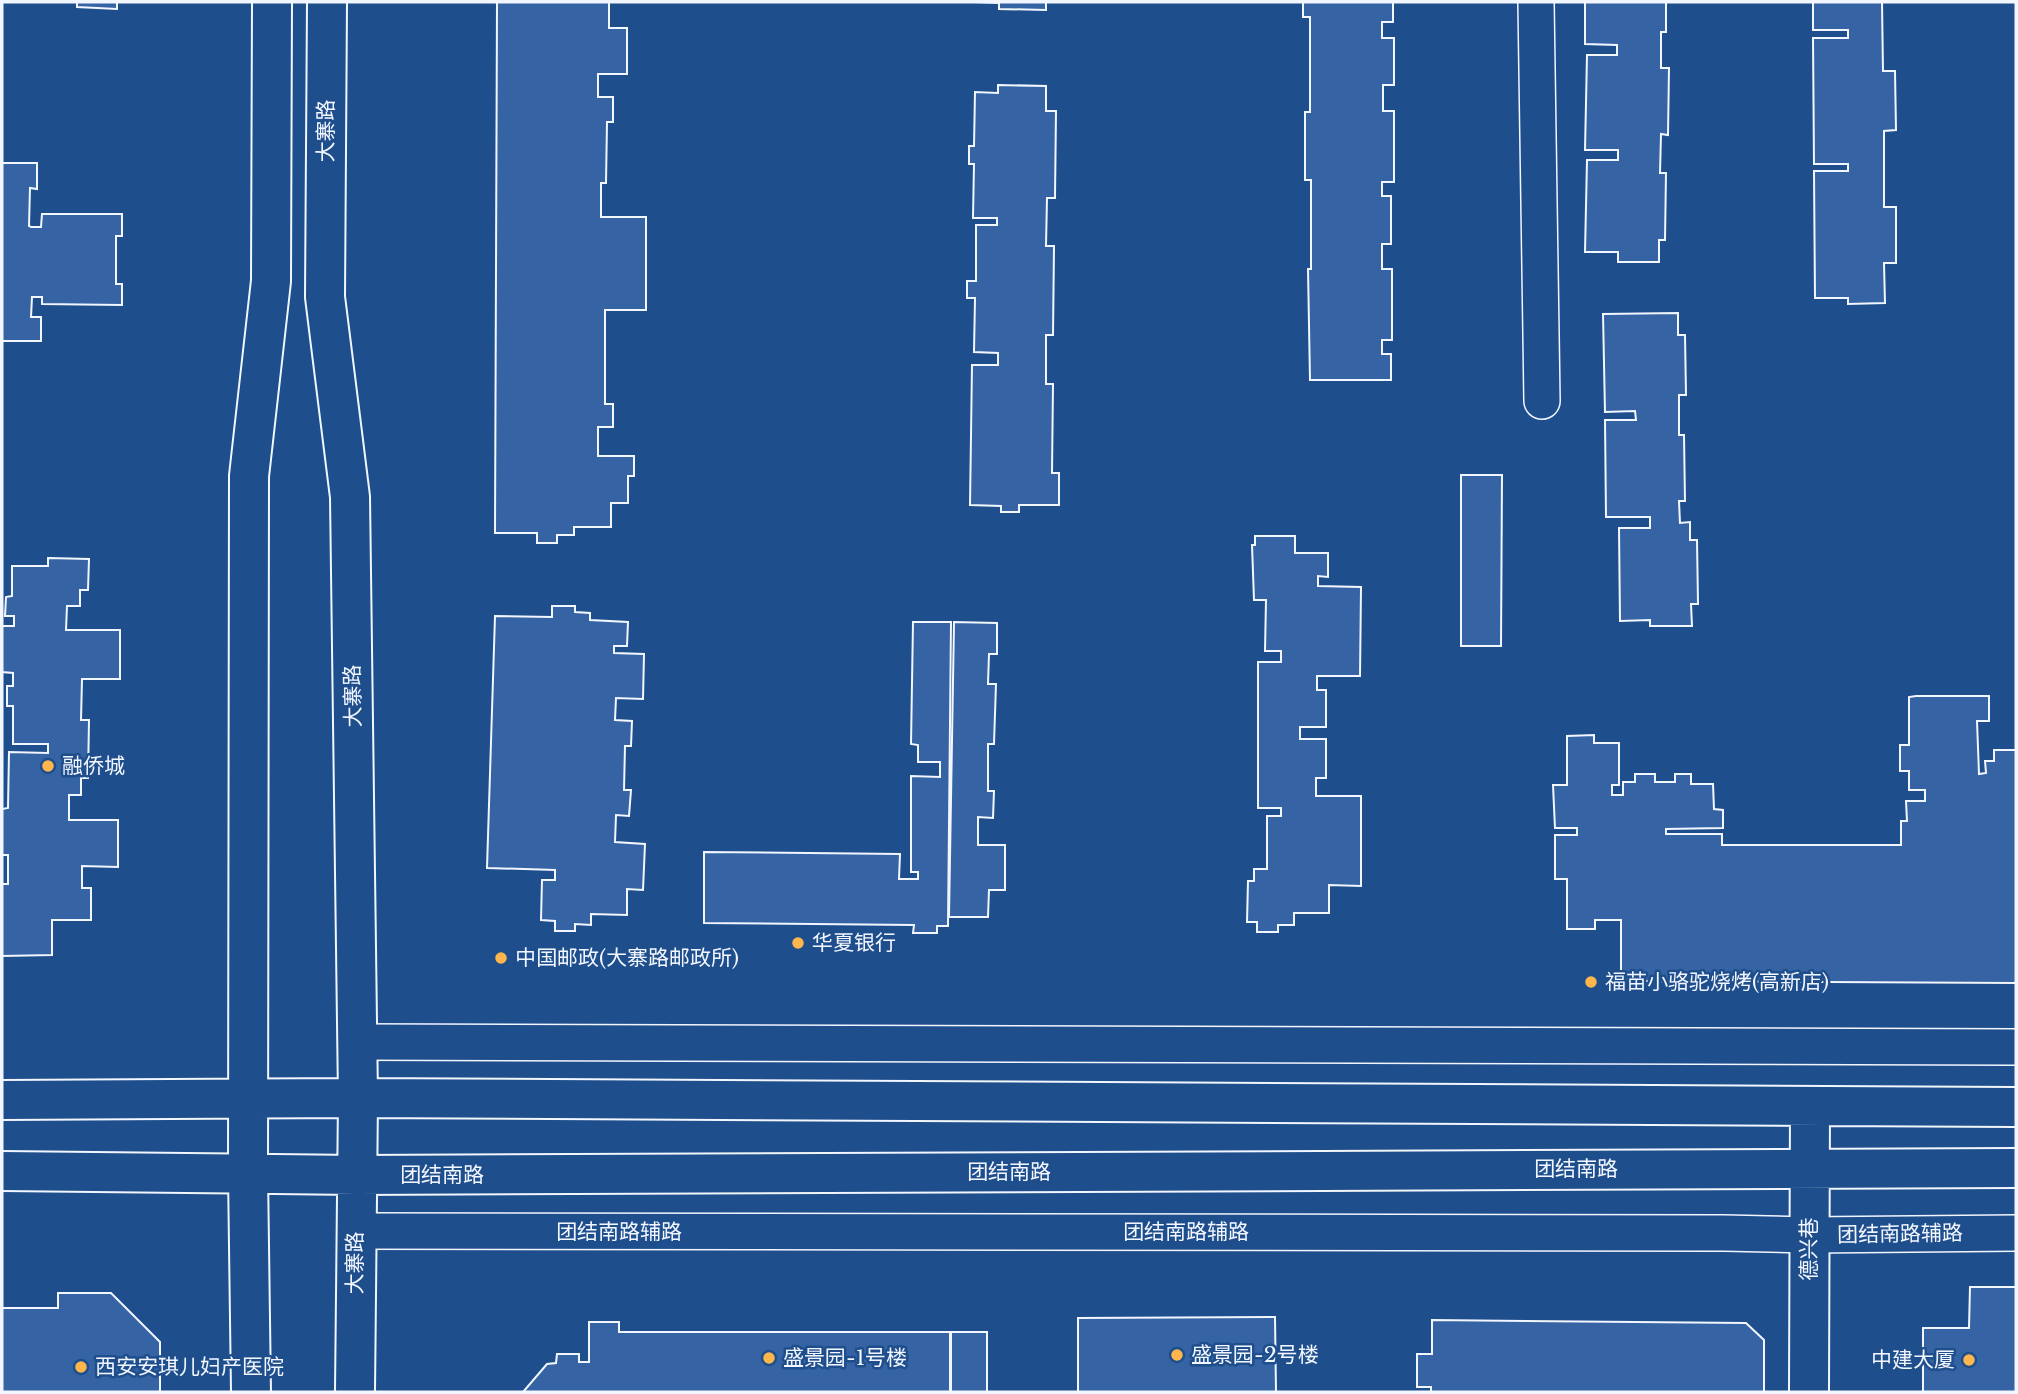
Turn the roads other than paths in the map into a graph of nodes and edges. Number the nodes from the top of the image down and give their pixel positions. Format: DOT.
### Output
graph roads {
  1 [pos="272,2"];
  2 [pos="327,2"];
  3 [pos="1536,2"];
  4 [pos="1542,401"];
  5 [pos="357,1042"];
  6 [pos="2016,1047"];
  7 [pos="248,1098"];
  8 [pos="358,1098"];
  9 [pos="2,1100"];
  10 [pos="1810,1107"];
  11 [pos="2016,1107"];
  12 [pos="2016,1168"];
  13 [pos="1810,1169"];
  14 [pos="2,1171"];
  15 [pos="248,1173"];
  16 [pos="355,1175"];
  17 [pos="355,1231"];
  18 [pos="2016,1233"];
  19 [pos="1809,1235"];
  20 [pos="251,1392"];
  21 [pos="355,1392"];
  22 [pos="1809,1392"];
  1 -- 7 [label="main road"];
  2 -- 5 [label="main road, 大寨路"];
  3 -- 4 [label="street"];
  5 -- 6 [label="street"];
  5 -- 8 [label="main road, 大寨路"];
  7 -- 8 [label="main road"];
  7 -- 9 [label="main road"];
  7 -- 15 [label="main road"];
  8 -- 10 [label="main road"];
  8 -- 16 [label="main road, 大寨路"];
  10 -- 11 [label="main road"];
  10 -- 13 [label="main road, 德兴巷"];
  12 -- 13 [label="main road, 团结南路"];
  13 -- 16 [label="main road, 团结南路"];
  13 -- 19 [label="main road, 德兴巷"];
  14 -- 15 [label="main road, 团结南路"];
  15 -- 16 [label="main road, 团结南路"];
  15 -- 20 [label="main road"];
  16 -- 17 [label="main road, 大寨路"];
  17 -- 19 [label="street, 团结南路辅路"];
  17 -- 21 [label="main road, 大寨路"];
  18 -- 19 [label="street, 团结南路辅路"];
  19 -- 22 [label="main road, 德兴巷"];
}
